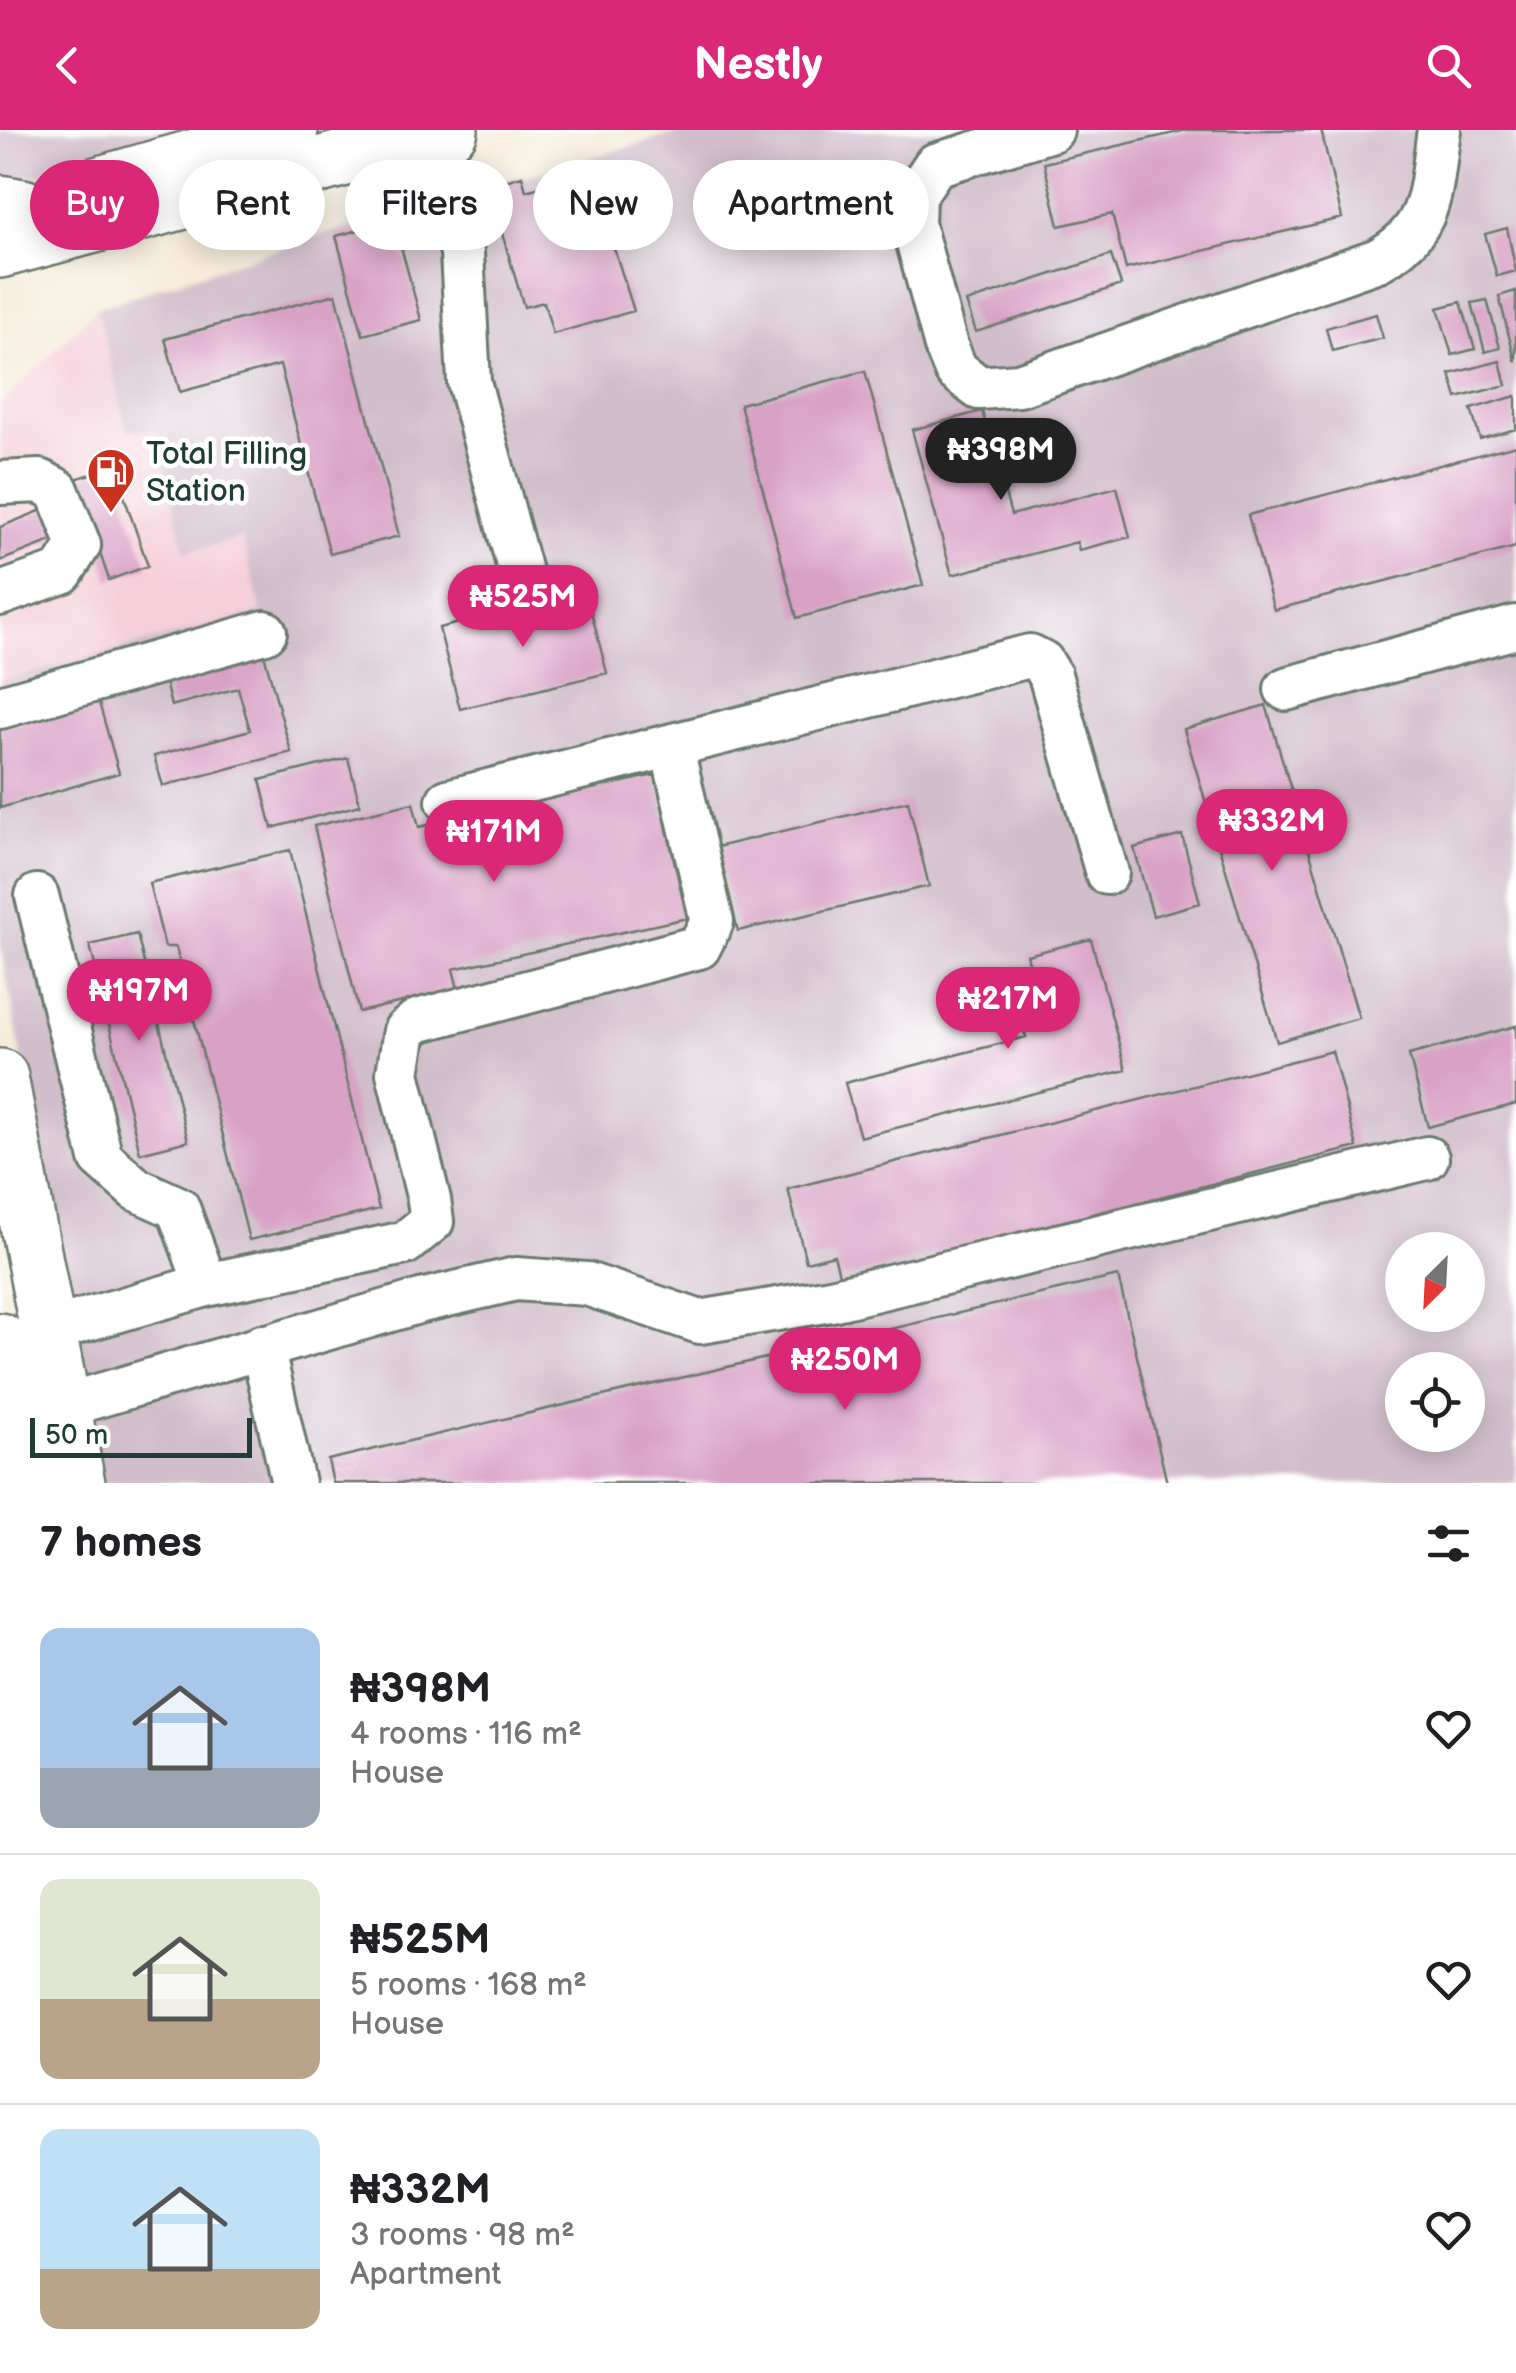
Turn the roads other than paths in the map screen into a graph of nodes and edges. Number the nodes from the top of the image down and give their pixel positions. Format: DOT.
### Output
graph roads {
  1 [pos="290,130"];
  2 [pos="1052,130"];
  3 [pos="1439,130"];
  4 [pos="442,132"];
  5 [pos="17,221"];
  6 [pos="0,283"];
  7 [pos="0,483"];
  8 [pos="524,586"];
  9 [pos="0,594"];
  10 [pos="1516,627"];
  11 [pos="266,632"];
  12 [pos="1286,690"];
  13 [pos="0,706"];
  14 [pos="672,748"];
  15 [pos="448,801"];
  16 [pos="1107,873"];
  17 [pos="37,896"];
  18 [pos="0,1077"];
  19 [pos="1427,1158"];
  20 [pos="206,1285"];
  21 [pos="25,1335"];
  22 [pos="262,1346"];
  23 [pos="64,1406"];
  24 [pos="25,1483"];
  25 [pos="77,1483"];
  26 [pos="293,1483"];
  1 -- 5 [label="main road"];
  2 -- 3 [label="lane"];
  4 -- 5 [label="main road"];
  4 -- 8 [label="lane"];
  5 -- 6 [label="main road"];
  7 -- 9 [label="lane"];
  10 -- 12 [label="lane"];
  11 -- 13 [label="lane"];
  14 -- 15 [label="lane"];
  14 -- 16 [label="lane"];
  14 -- 20 [label="lane"];
  17 -- 20 [label="lane"];
  18 -- 21 [label="main road"];
  19 -- 22 [label="lane"];
  20 -- 21 [label="lane"];
  21 -- 23 [label="main road"];
  21 -- 24 [label="main road"];
  22 -- 23 [label="lane"];
  22 -- 26 [label="lane"];
  23 -- 25 [label="main road"];
}
